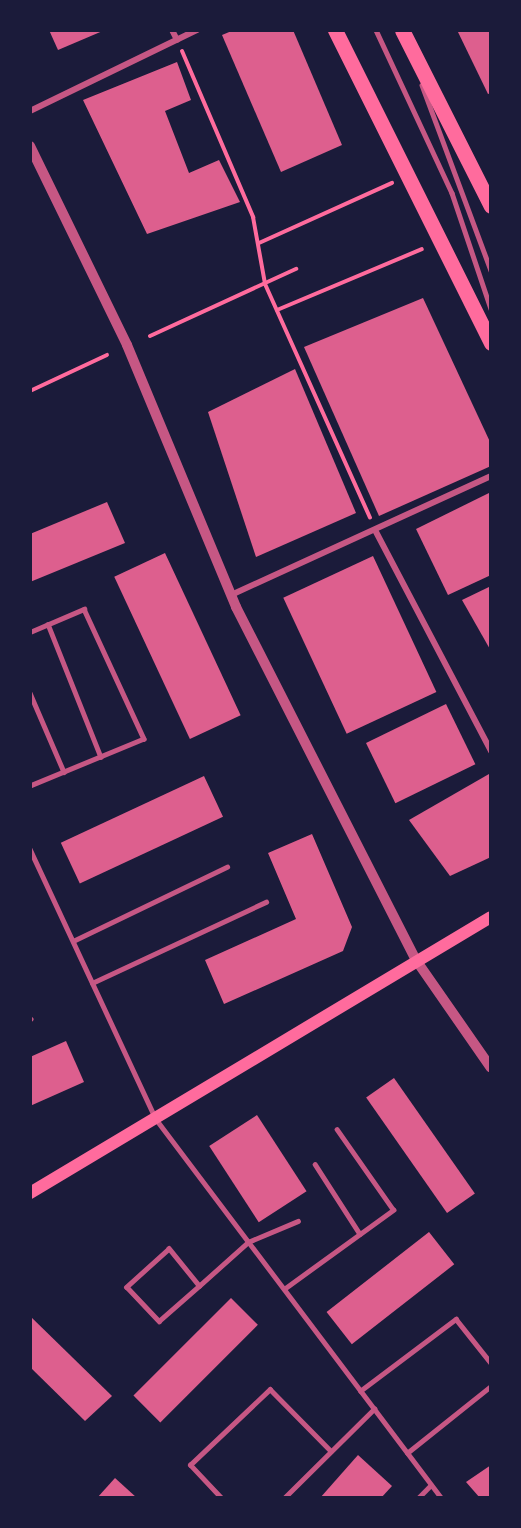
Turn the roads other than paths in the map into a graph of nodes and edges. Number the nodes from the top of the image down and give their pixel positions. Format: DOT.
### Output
graph roads {
  1 [pos="172,30"];
  2 [pos="197,30"];
  3 [pos="336,30"];
  4 [pos="376,30"];
  5 [pos="403,32"];
  6 [pos="177,40"];
  7 [pos="30,111"];
  8 [pos="30,146"];
  9 [pos="491,206"];
  10 [pos="491,271"];
  11 [pos="491,309"];
  12 [pos="491,343"];
  13 [pos="491,476"];
  14 [pos="375,530"];
  15 [pos="231,595"];
  16 [pos="48,624"];
  17 [pos="30,632"];
  18 [pos="30,693"];
  19 [pos="491,751"];
  20 [pos="101,757"];
  21 [pos="64,772"];
  22 [pos="30,786"];
  23 [pos="30,849"];
  24 [pos="38,867"];
  25 [pos="227,867"];
  26 [pos="30,870"];
  27 [pos="266,902"];
  28 [pos="491,917"];
  29 [pos="73,941"];
  30 [pos="416,960"];
  31 [pos="92,984"];
  32 [pos="491,1068"];
  33 [pos="156,1119"];
  34 [pos="337,1130"];
  35 [pos="315,1164"];
  36 [pos="30,1192"];
  37 [pos="298,1221"];
  38 [pos="360,1234"];
  39 [pos="248,1242"];
  40 [pos="199,1286"];
  41 [pos="284,1289"];
  42 [pos="491,1363"];
  43 [pos="491,1386"];
  44 [pos="360,1391"];
  45 [pos="374,1409"];
  46 [pos="331,1451"];
  47 [pos="407,1453"];
  48 [pos="431,1485"];
  49 [pos="221,1498"];
  50 [pos="284,1498"];
  51 [pos="418,1498"];
  52 [pos="442,1498"];
  1 -- 6 [label="street"];
  2 -- 6 [label="street"];
  3 -- 12 [label="main road"];
  4 -- 11 [label="lane"];
  5 -- 9 [label="main road"];
  5 -- 10 [label="lane"];
  6 -- 7 [label="street"];
  8 -- 15 [label="street"];
  13 -- 14 [label="street"];
  14 -- 15 [label="street"];
  14 -- 19 [label="street"];
  15 -- 30 [label="street"];
  16 -- 17 [label="lane"];
  16 -- 20 [label="lane"];
  16 -- 20 [label="lane"];
  18 -- 21 [label="lane"];
  20 -- 21 [label="lane"];
  21 -- 22 [label="lane"];
  23 -- 24 [label="lane"];
  24 -- 26 [label="lane"];
  24 -- 29 [label="lane"];
  25 -- 29 [label="lane"];
  27 -- 31 [label="lane"];
  28 -- 30 [label="main road"];
  29 -- 31 [label="lane"];
  30 -- 32 [label="street"];
  30 -- 33 [label="main road"];
  31 -- 33 [label="lane"];
  33 -- 36 [label="main road"];
  33 -- 39 [label="lane"];
  34 -- 38 [label="lane"];
  35 -- 38 [label="lane"];
  37 -- 39 [label="lane"];
  38 -- 41 [label="lane"];
  39 -- 40 [label="lane"];
  39 -- 41 [label="lane"];
  40 -- 40 [label="lane"];
  41 -- 44 [label="lane"];
  42 -- 44 [label="lane"];
  43 -- 47 [label="lane"];
  44 -- 45 [label="lane"];
  45 -- 46 [label="lane"];
  45 -- 47 [label="lane"];
  46 -- 49 [label="lane"];
  46 -- 50 [label="lane"];
  47 -- 48 [label="lane"];
  48 -- 51 [label="lane"];
  48 -- 52 [label="lane"];
}
